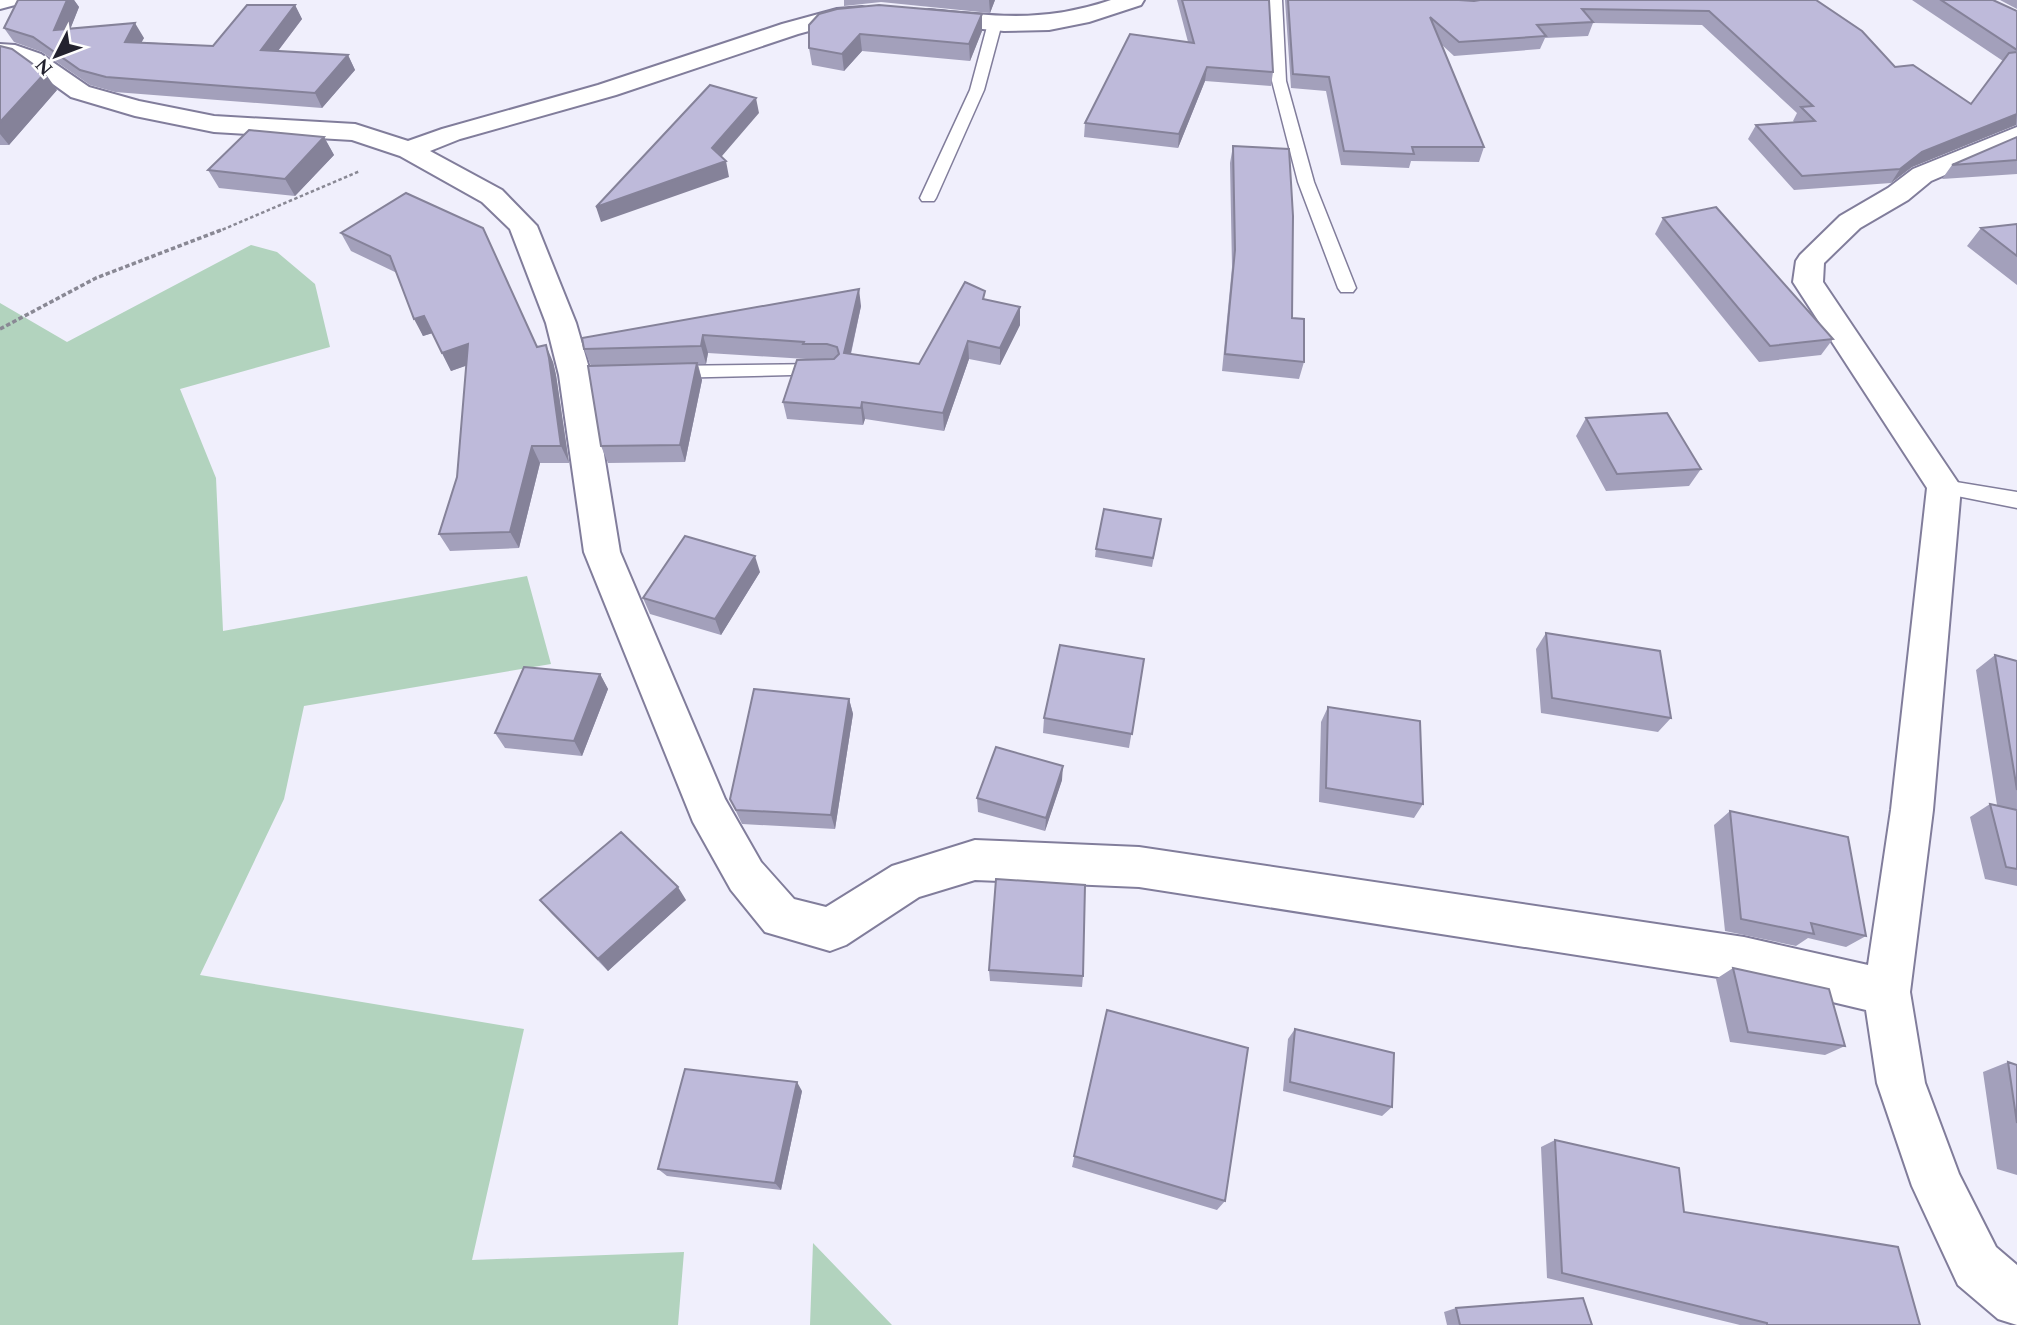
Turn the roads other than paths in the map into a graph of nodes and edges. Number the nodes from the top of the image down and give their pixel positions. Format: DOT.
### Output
graph roads {
  1 [pos="7,0"];
  2 [pos="1133,0"];
  3 [pos="1275,0"];
  4 [pos="0,2"];
  5 [pos="881,12"];
  6 [pos="906,15"];
  7 [pos="995,23"];
  8 [pos="0,51"];
  9 [pos="2017,135"];
  10 [pos="409,150"];
  11 [pos="928,198"];
  12 [pos="1347,288"];
  13 [pos="830,370"];
  14 [pos="656,373"];
  15 [pos="1944,488"];
  16 [pos="2017,500"];
  17 [pos="1887,992"];
  18 [pos="2017,1300"];
  1 -- 4 [label="street"];
  2 -- 7 [label="street"];
  3 -- 12 [label="lane"];
  5 -- 10 [label="street"];
  6 -- 7 [label="street"];
  7 -- 11 [label="lane"];
  8 -- 10 [label="street"];
  9 -- 15 [label="street"];
  10 -- 17 [label="street"];
  13 -- 14 [label="lane"];
  15 -- 16 [label="lane"];
  15 -- 17 [label="street"];
  17 -- 18 [label="street"];
}
